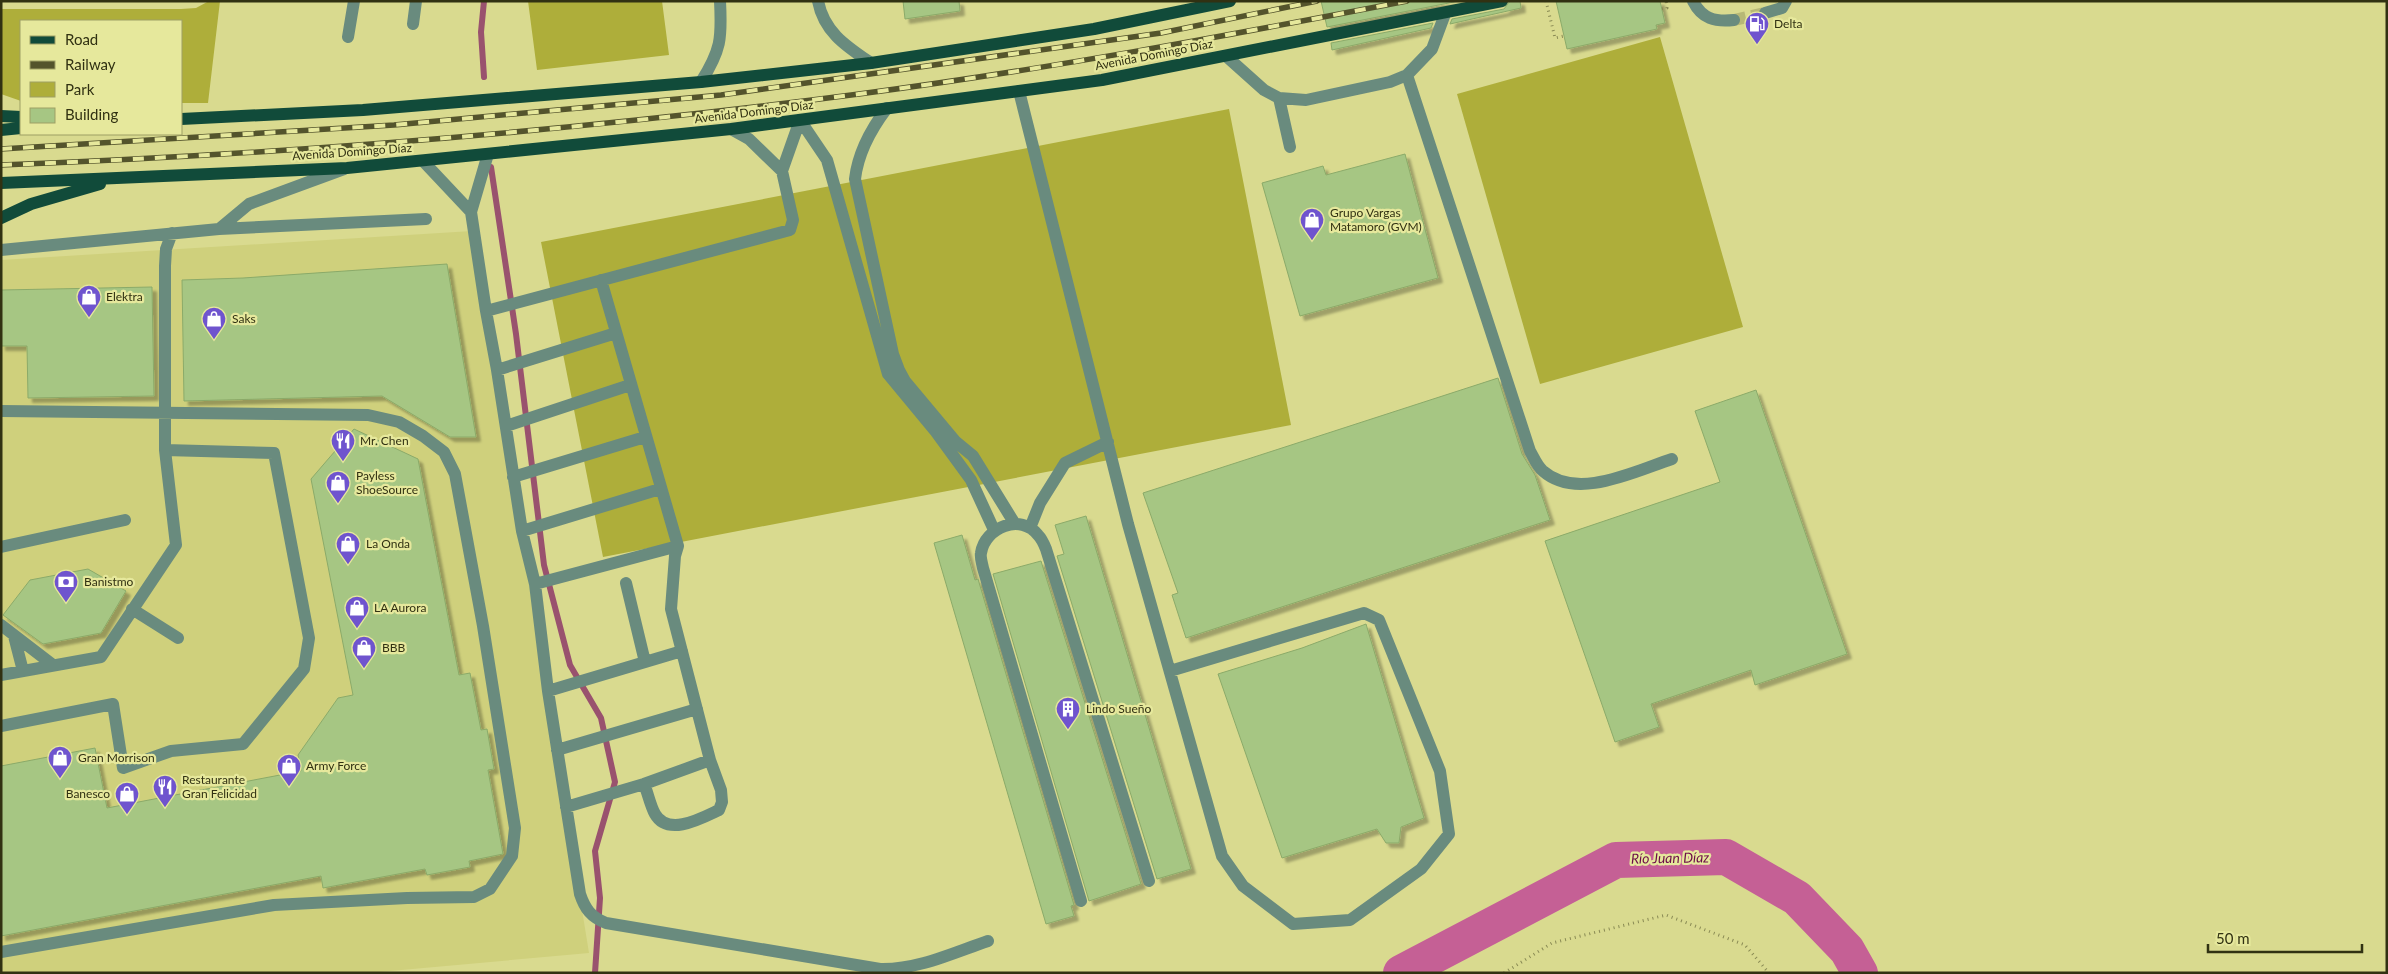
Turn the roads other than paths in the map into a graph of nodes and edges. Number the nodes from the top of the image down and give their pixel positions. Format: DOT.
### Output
graph roads {
  1 [pos="354,1"];
  2 [pos="416,1"];
  3 [pos="720,1"];
  4 [pos="818,1"];
  5 [pos="1230,1"];
  6 [pos="1502,1"];
  7 [pos="1693,1"];
  8 [pos="1786,1"];
  9 [pos="1765,13"];
  10 [pos="1445,14"];
  11 [pos="1734,20"];
  12 [pos="413,24"];
  13 [pos="348,37"];
  14 [pos="1226,56"];
  15 [pos="871,63"];
  16 [pos="1407,75"];
  17 [pos="700,82"];
  18 [pos="1019,91"];
  19 [pos="1279,98"];
  20 [pos="887,108"];
  21 [pos="1,116"];
  22 [pos="20,118"];
  23 [pos="182,119"];
  24 [pos="800,120"];
  25 [pos="20,128"];
  26 [pos="732,129"];
  27 [pos="1,130"];
  28 [pos="1290,147"];
  29 [pos="488,154"];
  30 [pos="422,161"];
  31 [pos="347,168"];
  32 [pos="782,171"];
  33 [pos="117,179"];
  34 [pos="1,183"];
  35 [pos="471,212"];
  36 [pos="1,218"];
  37 [pos="426,219"];
  38 [pos="219,229"];
  39 [pos="172,233"];
  40 [pos="1,250"];
  41 [pos="601,280"];
  42 [pos="486,311"];
  43 [pos="616,333"];
  44 [pos="497,370"];
  45 [pos="630,385"];
  46 [pos="1,411"];
  47 [pos="166,412"];
  48 [pos="506,426"];
  49 [pos="646,437"];
  50 [pos="1108,442"];
  51 [pos="165,450"];
  52 [pos="1672,459"];
  53 [pos="513,477"];
  54 [pos="660,489"];
  55 [pos="125,520"];
  56 [pos="1015,524"];
  57 [pos="1030,528"];
  58 [pos="994,530"];
  59 [pos="522,531"];
  60 [pos="678,546"];
  61 [pos="1,547"];
  62 [pos="626,583"];
  63 [pos="535,584"];
  64 [pos="132,609"];
  65 [pos="1,625"];
  66 [pos="14,636"];
  67 [pos="178,638"];
  68 [pos="682,651"];
  69 [pos="645,662"];
  70 [pos="53,665"];
  71 [pos="23,671"];
  72 [pos="1170,671"];
  73 [pos="1,675"];
  74 [pos="548,691"];
  75 [pos="697,709"];
  76 [pos="1,726"];
  77 [pos="557,750"];
  78 [pos="710,760"];
  79 [pos="644,784"];
  80 [pos="566,807"];
  81 [pos="1149,881"];
  82 [pos="1082,901"];
  83 [pos="988,941"];
  84 [pos="1,952"];
  1 -- 13 [label="lane"];
  2 -- 12 [label="lane"];
  3 -- 17 [label="lane"];
  4 -- 15 [label="lane"];
  5 -- 15 [label="main road"];
  6 -- 10 [label="main road, Avenida Domingo Díaz"];
  7 -- 11 [label="lane"];
  8 -- 9 [label="lane"];
  10 -- 14 [label="main road, Avenida Domingo Díaz"];
  10 -- 16 [label="lane"];
  14 -- 18 [label="main road, Avenida Domingo Díaz"];
  14 -- 19 [label="lane"];
  15 -- 17 [label="main road"];
  16 -- 19 [label="lane"];
  16 -- 52 [label="lane"];
  17 -- 23 [label="main road"];
  18 -- 20 [label="main road, Avenida Domingo Díaz"];
  18 -- 50 [label="lane"];
  19 -- 28 [label="lane"];
  20 -- 24 [label="main road, Avenida Domingo Díaz"];
  20 -- 56 [label="lane"];
  21 -- 22 [label="main road"];
  24 -- 26 [label="main road, Avenida Domingo Díaz"];
  24 -- 32 [label="lane"];
  24 -- 58 [label="lane"];
  25 -- 27 [label="main road"];
  26 -- 29 [label="main road, Avenida Domingo Díaz"];
  26 -- 32 [label="lane"];
  29 -- 30 [label="main road, Avenida Domingo Díaz"];
  29 -- 35 [label="lane"];
  30 -- 31 [label="main road, Avenida Domingo Díaz"];
  30 -- 35 [label="lane"];
  31 -- 33 [label="main road, Avenida Domingo Díaz"];
  31 -- 38 [label="lane"];
  32 -- 41 [label="lane"];
  33 -- 34 [label="main road, Avenida Domingo Díaz"];
  33 -- 36 [label="main road"];
  35 -- 42 [label="lane"];
  37 -- 38 [label="lane"];
  38 -- 39 [label="lane"];
  39 -- 40 [label="lane"];
  39 -- 47 [label="lane"];
  41 -- 42 [label="lane"];
  41 -- 43 [label="lane"];
  42 -- 44 [label="lane"];
  43 -- 44 [label="lane"];
  43 -- 45 [label="lane"];
  44 -- 48 [label="lane"];
  45 -- 48 [label="lane"];
  45 -- 49 [label="lane"];
  46 -- 47 [label="lane"];
  47 -- 51 [label="lane"];
  47 -- 84 [label="lane"];
  48 -- 53 [label="lane"];
  49 -- 53 [label="lane"];
  49 -- 54 [label="lane"];
  50 -- 57 [label="lane"];
  50 -- 72 [label="lane"];
  51 -- 64 [label="lane"];
  51 -- 76 [label="lane"];
  53 -- 59 [label="lane"];
  54 -- 59 [label="lane"];
  54 -- 60 [label="lane"];
  55 -- 61 [label="lane"];
  56 -- 57 [label="lane"];
  56 -- 58 [label="lane"];
  57 -- 81 [label="lane"];
  58 -- 82 [label="lane"];
  59 -- 63 [label="lane"];
  60 -- 63 [label="lane"];
  60 -- 68 [label="lane"];
  62 -- 69 [label="lane"];
  63 -- 74 [label="lane"];
  64 -- 67 [label="lane"];
  64 -- 70 [label="lane"];
  65 -- 66 [label="lane"];
  66 -- 70 [label="lane"];
  66 -- 71 [label="lane"];
  68 -- 69 [label="lane"];
  68 -- 75 [label="lane"];
  69 -- 74 [label="lane"];
  70 -- 71 [label="lane"];
  71 -- 73 [label="lane"];
  72 -- 72 [label="lane"];
  74 -- 77 [label="lane"];
  75 -- 77 [label="lane"];
  75 -- 78 [label="lane"];
  77 -- 80 [label="lane"];
  78 -- 79 [label="lane"];
  78 -- 79 [label="lane"];
  79 -- 80 [label="lane"];
  80 -- 83 [label="lane"];
}
